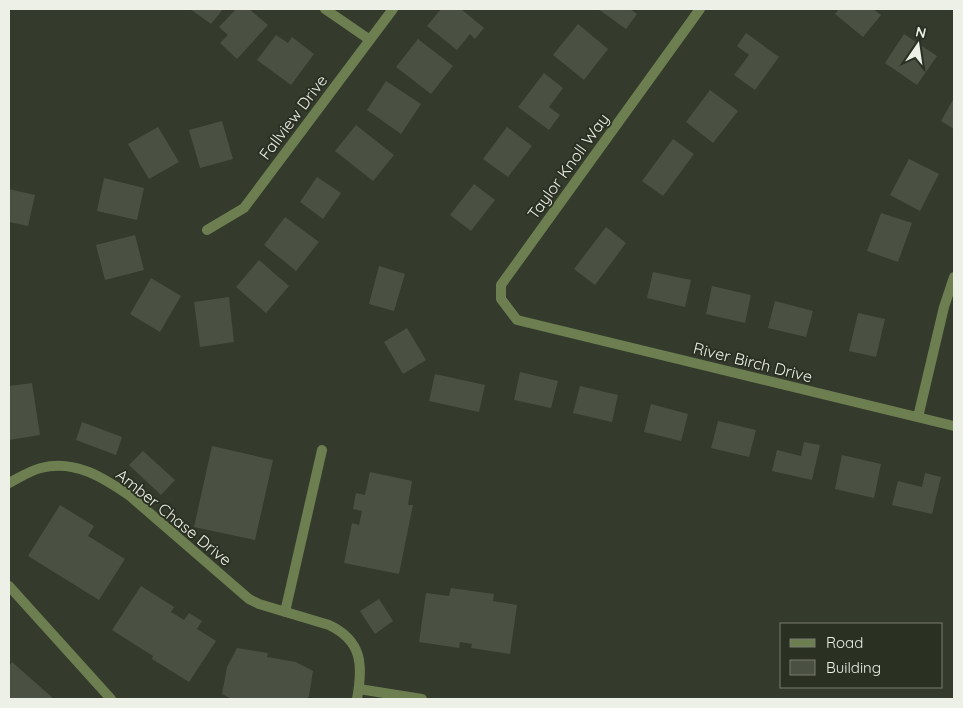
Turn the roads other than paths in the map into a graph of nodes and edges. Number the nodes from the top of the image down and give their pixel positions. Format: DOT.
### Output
graph roads {
  1 [pos="325,9"];
  2 [pos="393,9"];
  3 [pos="700,9"];
  4 [pos="370,40"];
  5 [pos="207,230"];
  6 [pos="954,276"];
  7 [pos="544,327"];
  8 [pos="918,417"];
  9 [pos="954,426"];
  10 [pos="322,450"];
  11 [pos="9,483"];
  12 [pos="9,586"];
  13 [pos="285,612"];
  14 [pos="358,694"];
  15 [pos="111,699"];
  16 [pos="422,699"];
  1 -- 4 [label="street"];
  2 -- 4 [label="street, Fallview Drive"];
  3 -- 7 [label="street, Taylor Knoll Way"];
  4 -- 5 [label="street, Fallview Drive"];
  6 -- 8 [label="street"];
  7 -- 8 [label="street, River Birch Drive"];
  8 -- 9 [label="street, River Birch Drive"];
  10 -- 13 [label="street"];
  11 -- 13 [label="street, Amber Chase Drive"];
  12 -- 15 [label="street"];
  13 -- 14 [label="street, Amber Chase Drive"];
  14 -- 16 [label="street, Amber Chase Drive"];
}
